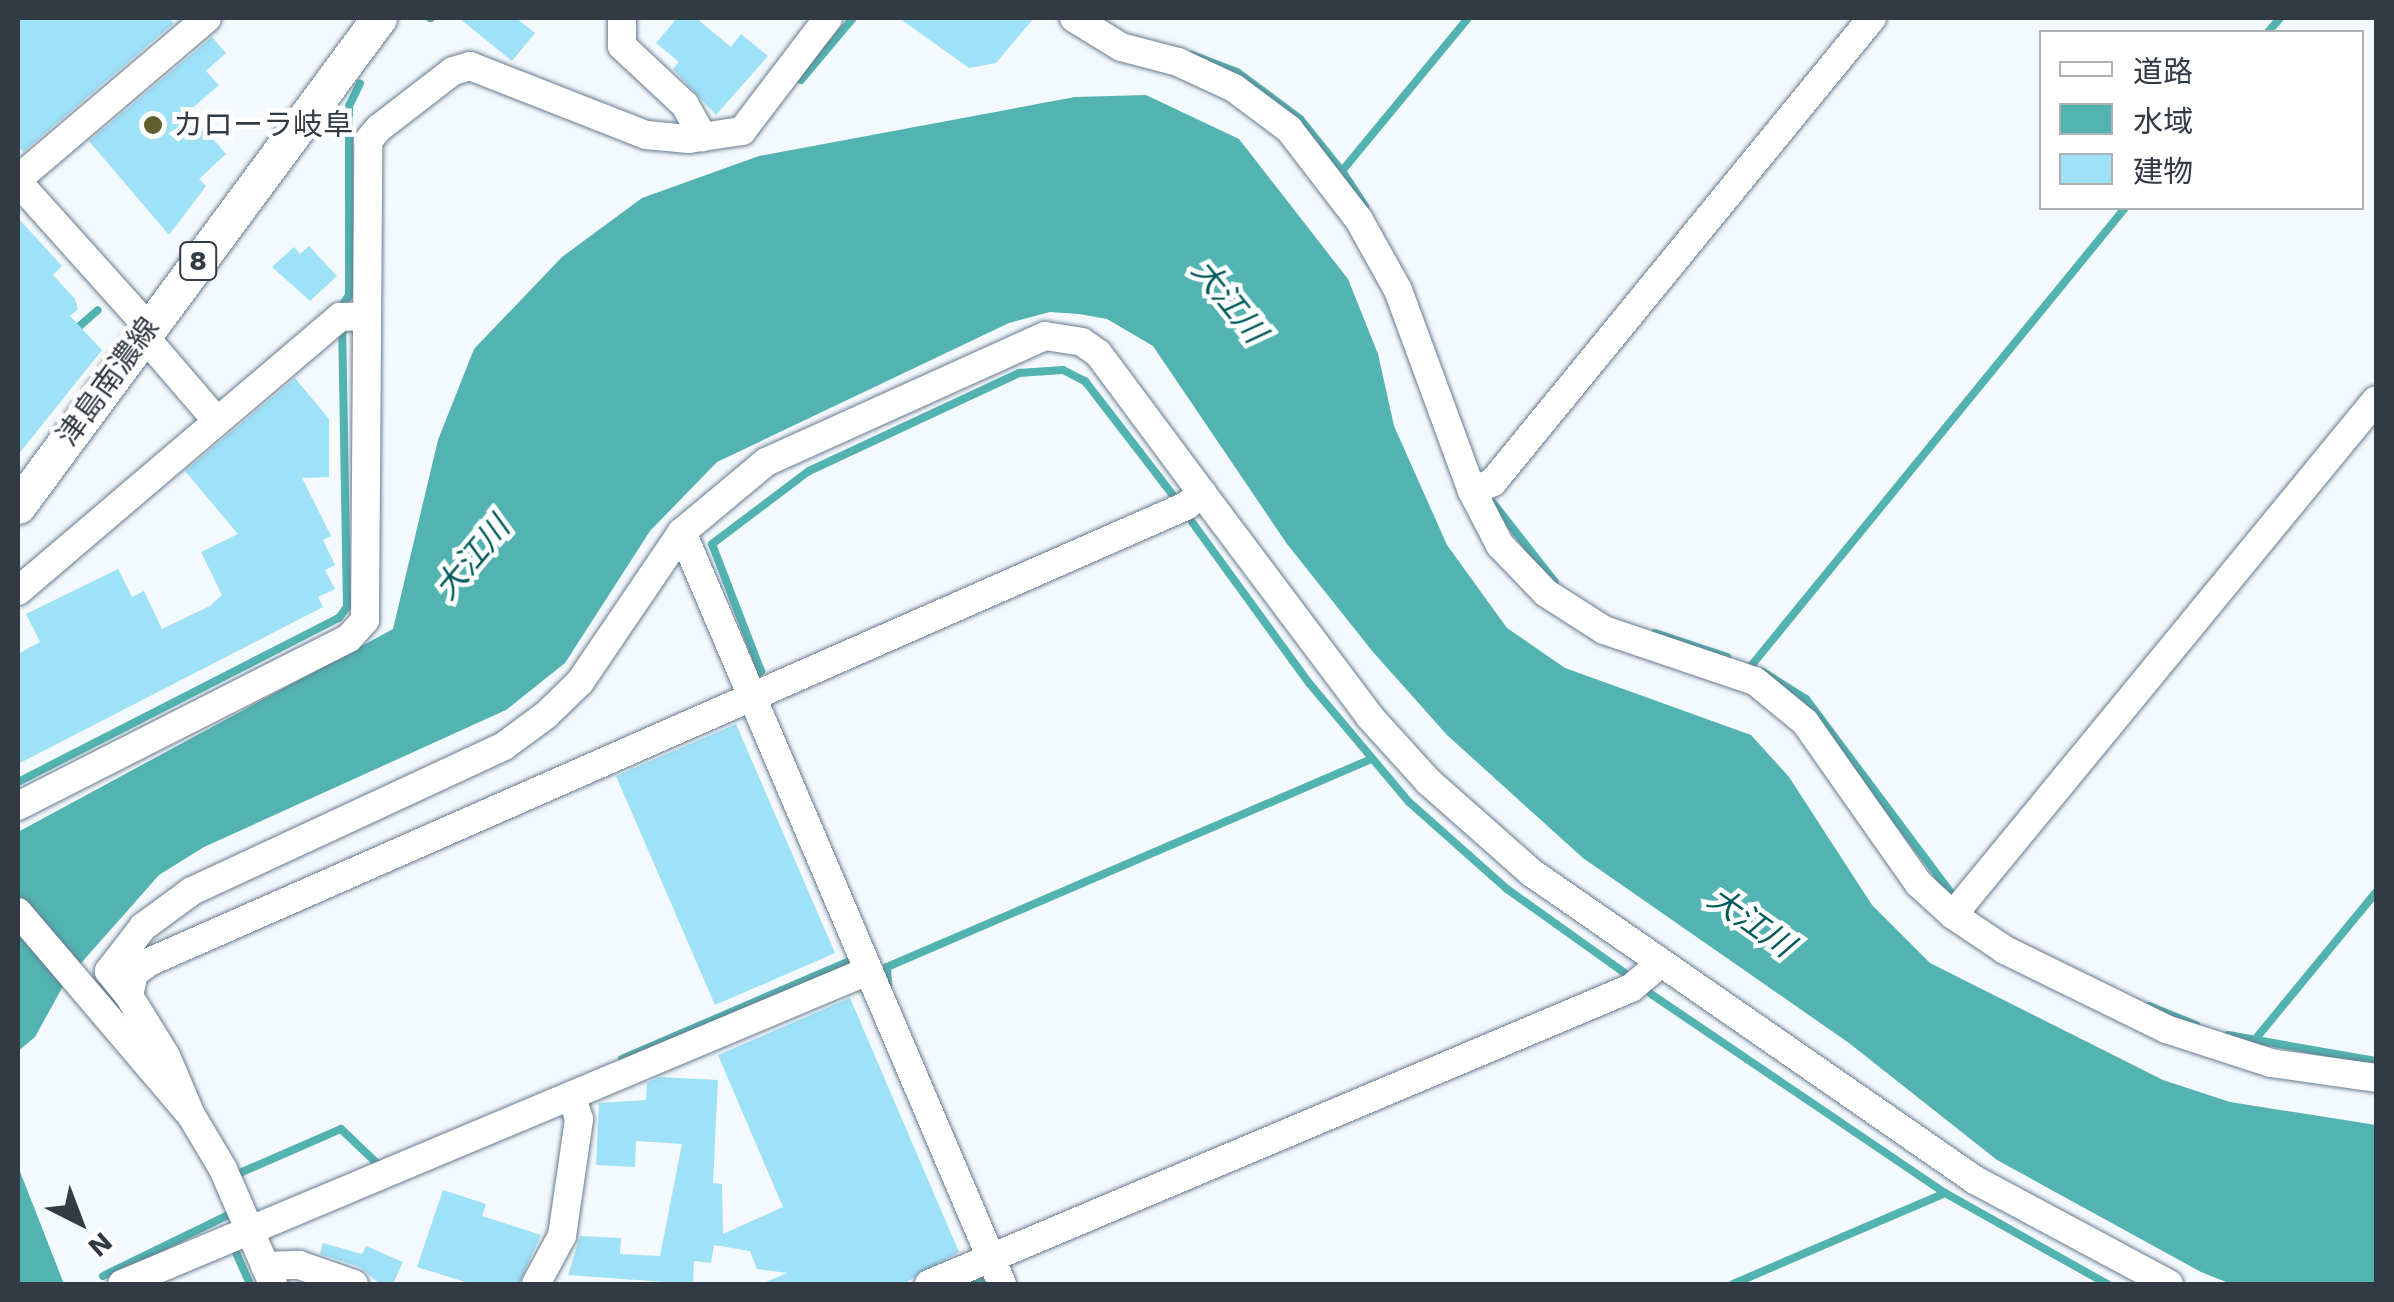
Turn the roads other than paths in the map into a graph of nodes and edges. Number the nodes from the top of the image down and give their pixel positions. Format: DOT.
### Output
graph roads {
  1 [pos="206,18"];
  2 [pos="379,18"];
  3 [pos="622,18"];
  4 [pos="828,18"];
  5 [pos="1074,18"];
  6 [pos="1872,18"];
  7 [pos="704,137"];
  8 [pos="18,181"];
  9 [pos="364,316"];
  10 [pos="146,331"];
  11 [pos="2376,400"];
  12 [pos="218,422"];
  13 [pos="1472,492"];
  14 [pos="1202,493"];
  15 [pos="18,506"];
  16 [pos="682,532"];
  17 [pos="18,591"];
  18 [pos="750,694"];
  19 [pos="18,806"];
  20 [pos="18,912"];
  21 [pos="1953,916"];
  22 [pos="1658,965"];
  23 [pos="868,970"];
  24 [pos="130,996"];
  25 [pos="2376,1078"];
  26 [pos="572,1097"];
  27 [pos="191,1116"];
  28 [pos="250,1230"];
  29 [pos="990,1257"];
  30 [pos="269,1275"];
  31 [pos="122,1284"];
  32 [pos="354,1284"];
  33 [pos="536,1284"];
  34 [pos="929,1284"];
  35 [pos="1002,1284"];
  36 [pos="2169,1284"];
  1 -- 8 [label="street"];
  2 -- 10 [label="main road, 津島南濃線 / 8"];
  3 -- 7 [label="street"];
  4 -- 7 [label="street"];
  5 -- 13 [label="street"];
  6 -- 13 [label="street"];
  7 -- 9 [label="street"];
  8 -- 10 [label="street"];
  9 -- 12 [label="street"];
  9 -- 19 [label="street"];
  10 -- 12 [label="street"];
  10 -- 15 [label="main road, 津島南濃線 / 8"];
  11 -- 21 [label="street"];
  12 -- 17 [label="street"];
  13 -- 21 [label="street"];
  14 -- 16 [label="street"];
  14 -- 18 [label="street"];
  14 -- 22 [label="street"];
  16 -- 18 [label="street"];
  16 -- 24 [label="street"];
  18 -- 23 [label="street"];
  18 -- 24 [label="street"];
  20 -- 27 [label="street"];
  21 -- 25 [label="street"];
  22 -- 29 [label="street"];
  22 -- 36 [label="street"];
  23 -- 26 [label="street"];
  23 -- 29 [label="street"];
  24 -- 27 [label="street"];
  26 -- 28 [label="street"];
  26 -- 33 [label="street"];
  27 -- 28 [label="street"];
  28 -- 30 [label="street"];
  28 -- 31 [label="street"];
  29 -- 34 [label="street"];
  29 -- 35 [label="street"];
  30 -- 32 [label="street"];
}
